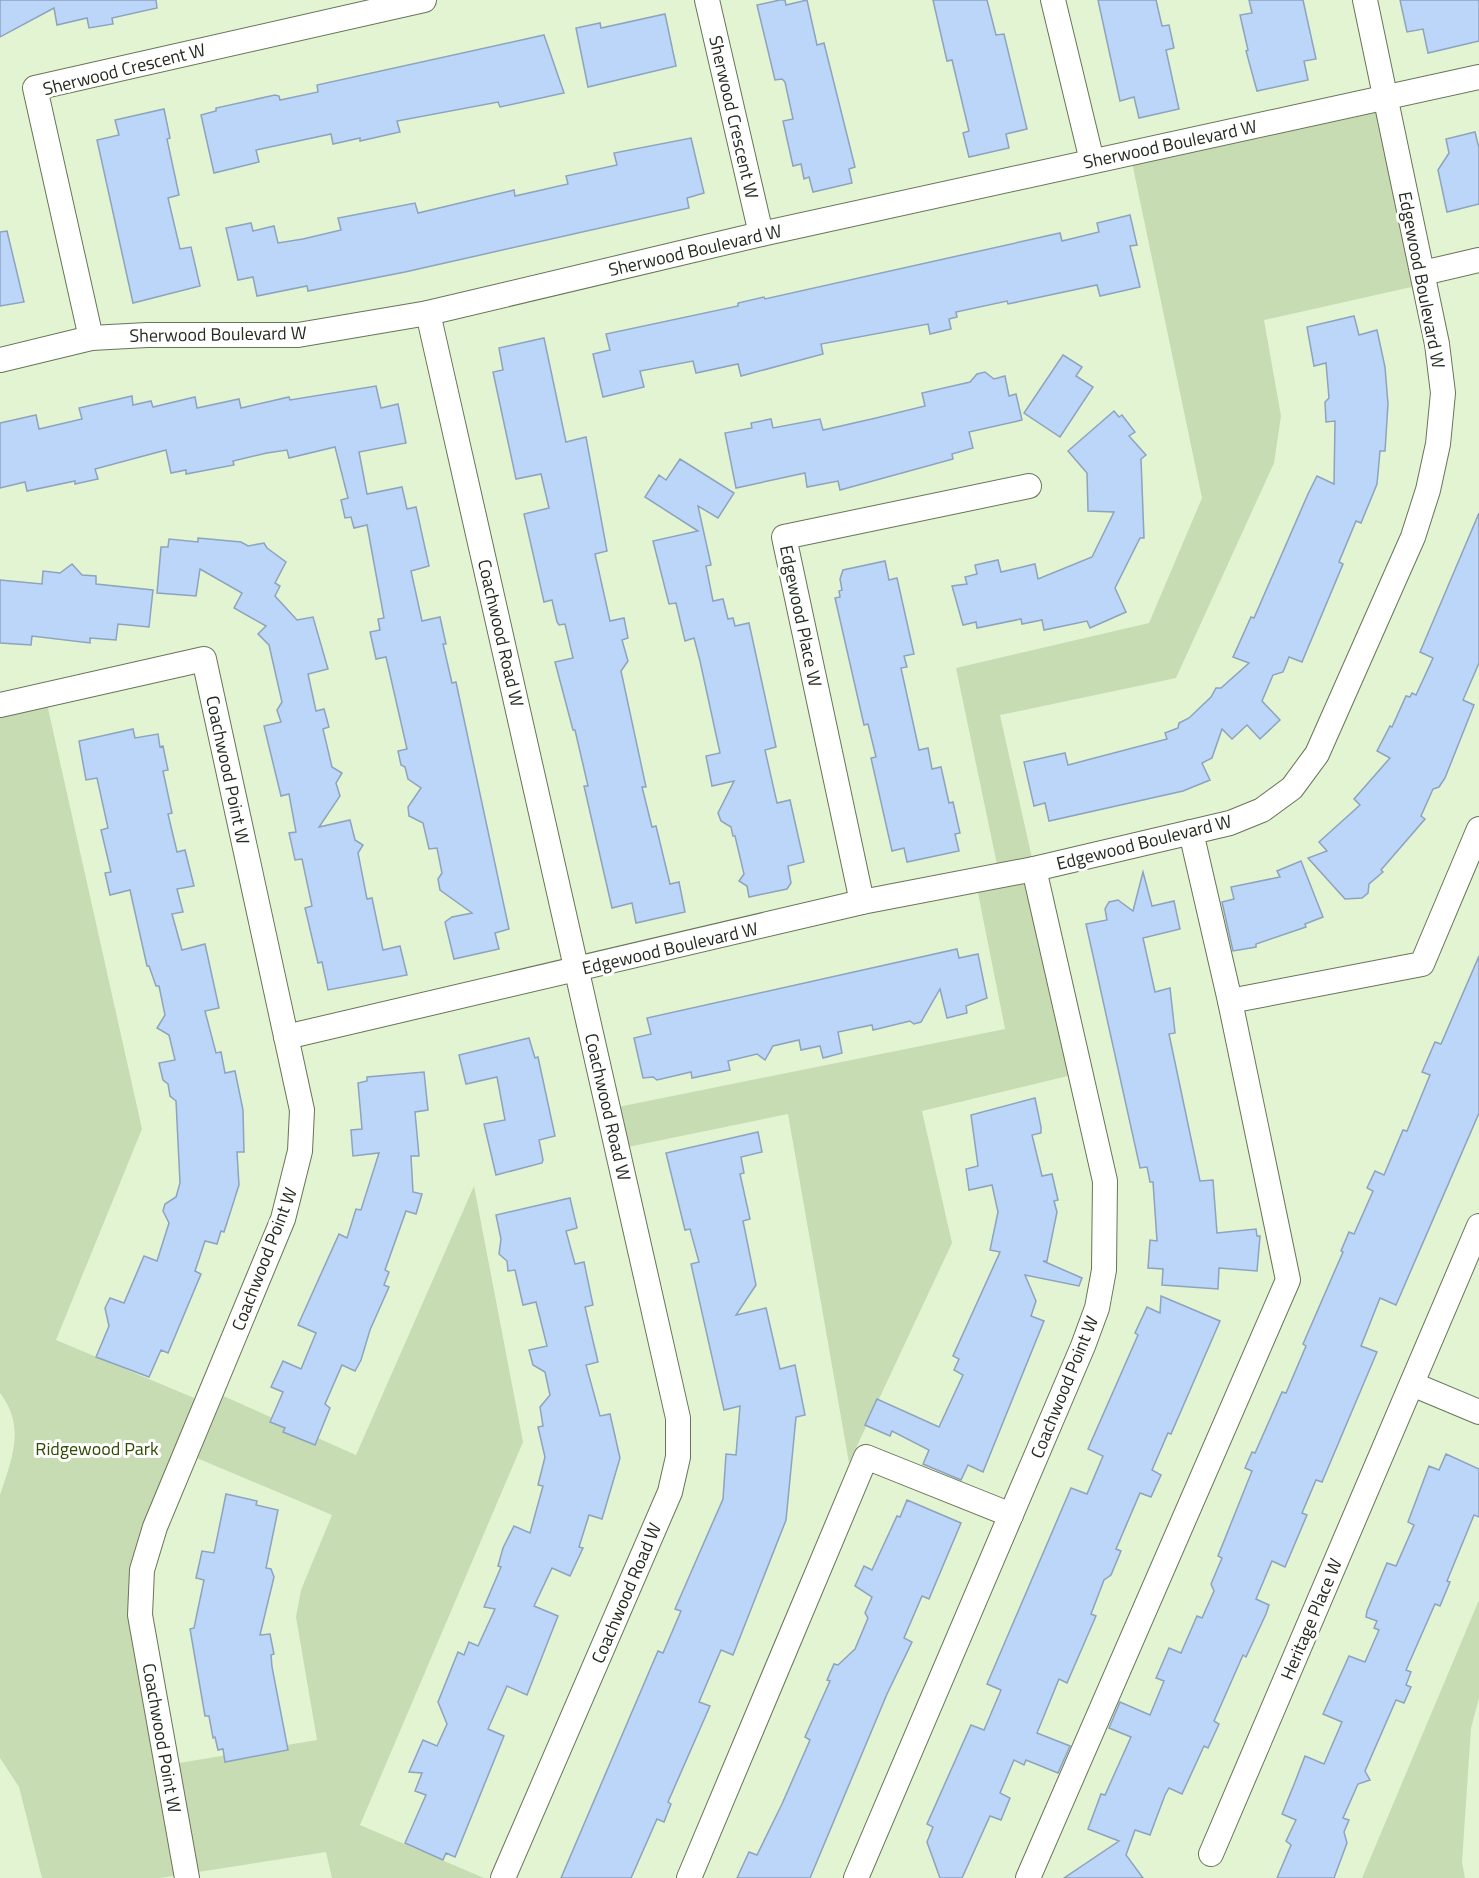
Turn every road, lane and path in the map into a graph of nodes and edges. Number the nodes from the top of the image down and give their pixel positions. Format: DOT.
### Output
graph roads {
  1 [pos="424,0"];
  2 [pos="707,0"];
  3 [pos="1053,0"];
  4 [pos="1365,0"];
  5 [pos="1479,77"];
  6 [pos="1386,98"];
  7 [pos="1092,161"];
  8 [pos="761,234"];
  9 [pos="1479,260"];
  10 [pos="1423,273"];
  11 [pos="428,314"];
  12 [pos="91,338"];
  13 [pos="0,360"];
  14 [pos="1029,486"];
  15 [pos="0,705"];
  16 [pos="1479,829"];
  17 [pos="1191,832"];
  18 [pos="1034,869"];
  19 [pos="862,902"];
  20 [pos="578,970"];
  21 [pos="1230,1001"];
  22 [pos="286,1037"];
  23 [pos="1479,1226"];
  24 [pos="1412,1384"];
  25 [pos="1479,1412"];
  26 [pos="1011,1515"];
  27 [pos="1211,1854"];
  28 [pos="187,1878"];
  29 [pos="503,1878"];
  30 [pos="689,1878"];
  31 [pos="856,1878"];
  32 [pos="1028,1878"];
  1 -- 12 [label="street, Sherwood Crescent W"];
  2 -- 8 [label="street, Sherwood Crescent W"];
  3 -- 7 [label="street"];
  4 -- 6 [label="street, Edgewood Boulevard W"];
  5 -- 6 [label="street, Sherwood Boulevard W"];
  6 -- 7 [label="street, Sherwood Boulevard W"];
  6 -- 10 [label="street, Edgewood Boulevard W"];
  7 -- 8 [label="street, Sherwood Boulevard W"];
  8 -- 11 [label="street, Sherwood Boulevard W"];
  9 -- 10 [label="street"];
  10 -- 17 [label="street, Edgewood Boulevard W"];
  11 -- 12 [label="street, Sherwood Boulevard W"];
  11 -- 20 [label="street, Coachwood Road W"];
  12 -- 13 [label="street, Sherwood Boulevard W"];
  14 -- 19 [label="street, Edgewood Place W"];
  15 -- 22 [label="street, Coachwood Point W"];
  16 -- 21 [label="street"];
  17 -- 18 [label="street, Edgewood Boulevard W"];
  17 -- 21 [label="street"];
  18 -- 19 [label="street, Edgewood Boulevard W"];
  18 -- 26 [label="street, Coachwood Point W"];
  19 -- 20 [label="street, Edgewood Boulevard W"];
  20 -- 22 [label="street, Edgewood Boulevard W"];
  20 -- 29 [label="street, Coachwood Road W"];
  21 -- 32 [label="street"];
  22 -- 28 [label="street, Coachwood Point W"];
  23 -- 24 [label="street, Heritage Place W"];
  24 -- 25 [label="street"];
  24 -- 27 [label="street, Heritage Place W"];
  26 -- 30 [label="street"];
  26 -- 31 [label="street, Coachwood Point W"];
}
